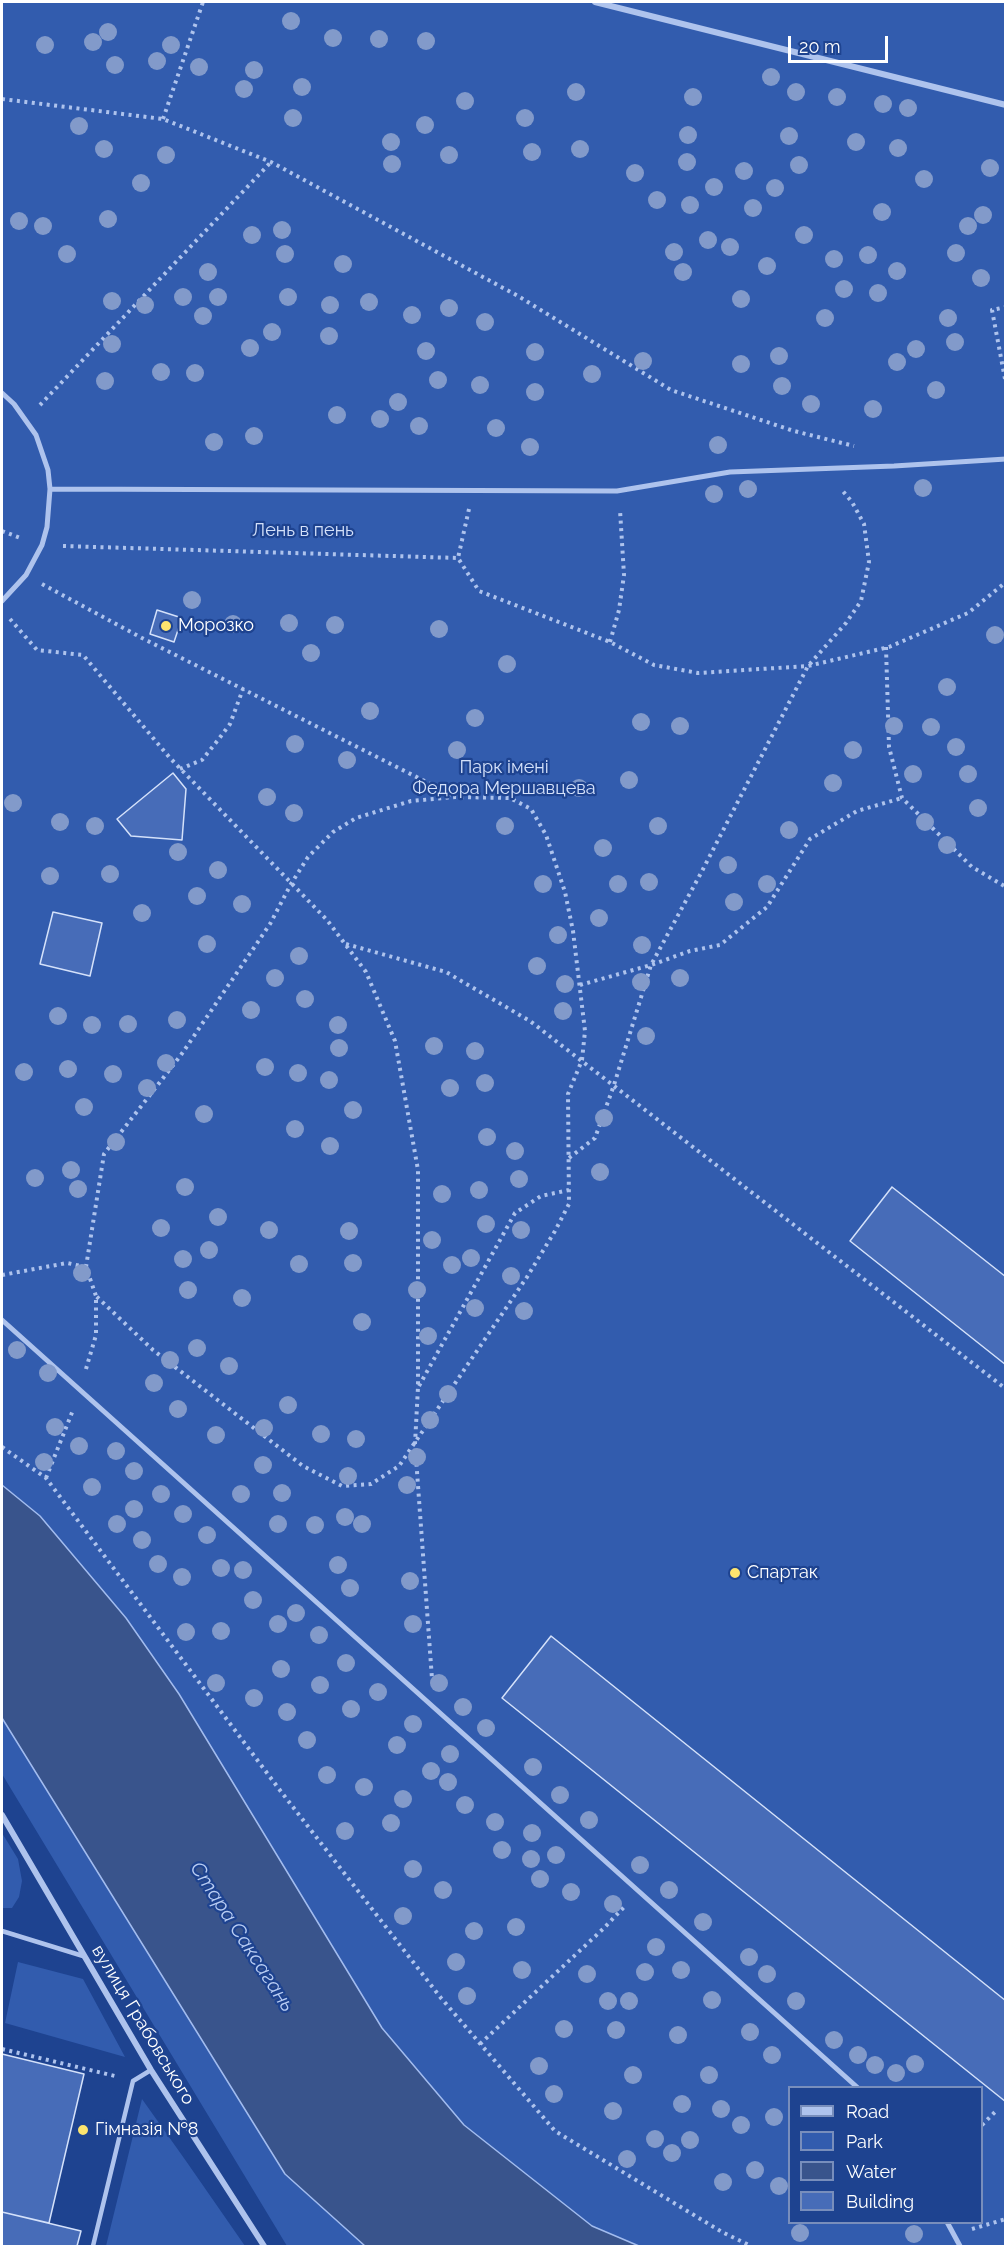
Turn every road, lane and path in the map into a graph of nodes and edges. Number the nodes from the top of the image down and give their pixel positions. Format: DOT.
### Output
graph roads {
  1 [pos="203,2"];
  2 [pos="595,2"];
  3 [pos="2,99"];
  4 [pos="1005,105"];
  5 [pos="163,120"];
  6 [pos="271,162"];
  7 [pos="1005,307"];
  8 [pos="1005,381"];
  9 [pos="2,393"];
  10 [pos="26,419"];
  11 [pos="861,447"];
  12 [pos="1005,459"];
  13 [pos="810,469"];
  14 [pos="50,489"];
  15 [pos="473,490"];
  16 [pos="618,491"];
  17 [pos="42,545"];
  18 [pos="458,558"];
  19 [pos="26,575"];
  20 [pos="1005,582"];
  21 [pos="2,601"];
  22 [pos="9,617"];
  23 [pos="610,642"];
  24 [pos="886,647"];
  25 [pos="808,666"];
  26 [pos="243,689"];
  27 [pos="180,769"];
  28 [pos="455,797"];
  29 [pos="902,798"];
  30 [pos="291,884"];
  31 [pos="1005,887"];
  32 [pos="345,944"];
  33 [pos="651,965"];
  34 [pos="580,985"];
  35 [pos="582,1060"];
  36 [pos="614,1085"];
  37 [pos="569,1159"];
  38 [pos="569,1190"];
  39 [pos="2,1275"];
  40 [pos="96,1296"];
  41 [pos="2,1320"];
  42 [pos="418,1387"];
  43 [pos="1005,1389"];
  44 [pos="415,1444"];
  45 [pos="2,1447"];
  46 [pos="435,1709"];
  47 [pos="2,1815"];
  48 [pos="638,1892"];
  49 [pos="2,1931"];
  50 [pos="83,1956"];
  51 [pos="480,2044"];
  52 [pos="2,2049"];
  53 [pos="151,2070"];
  54 [pos="133,2081"];
  55 [pos="856,2086"];
  56 [pos="995,2112"];
  57 [pos="983,2124"];
  58 [pos="1005,2218"];
  59 [pos="949,2224"];
  60 [pos="955,2235"];
  61 [pos="93,2247"];
  62 [pos="264,2247"];
  63 [pos="751,2247"];
  64 [pos="960,2247"];
  1 -- 5 [label="path"];
  2 -- 4 [label="street"];
  3 -- 5 [label="path"];
  5 -- 6 [label="path"];
  6 -- 10 [label="path"];
  6 -- 11 [label="path"];
  7 -- 8 [label="path"];
  9 -- 10 [label="street"];
  10 -- 14 [label="street"];
  12 -- 13 [label="street"];
  13 -- 16 [label="street"];
  13 -- 25 [label="path"];
  14 -- 15 [label="street"];
  14 -- 17 [label="street"];
  15 -- 16 [label="street"];
  15 -- 18 [label="path"];
  16 -- 23 [label="path"];
  17 -- 18 [label="path"];
  17 -- 19 [label="street"];
  18 -- 23 [label="path"];
  19 -- 21 [label="street"];
  19 -- 26 [label="path"];
  20 -- 24 [label="path"];
  22 -- 27 [label="path"];
  23 -- 25 [label="path"];
  24 -- 25 [label="path"];
  24 -- 29 [label="path"];
  25 -- 33 [label="path"];
  26 -- 27 [label="path"];
  26 -- 28 [label="path"];
  27 -- 30 [label="path"];
  28 -- 30 [label="path"];
  28 -- 34 [label="path"];
  29 -- 31 [label="path"];
  29 -- 33 [label="path"];
  30 -- 32 [label="path"];
  30 -- 39 [label="path"];
  32 -- 35 [label="path"];
  32 -- 42 [label="path"];
  33 -- 34 [label="path"];
  33 -- 36 [label="path"];
  34 -- 35 [label="path"];
  35 -- 36 [label="path"];
  35 -- 37 [label="path"];
  36 -- 37 [label="path"];
  36 -- 43 [label="path"];
  37 -- 38 [label="path"];
  38 -- 42 [label="path"];
  38 -- 44 [label="path"];
  40 -- 44 [label="path"];
  41 -- 46 [label="street"];
  42 -- 44 [label="path"];
  44 -- 46 [label="path"];
  45 -- 51 [label="path"];
  46 -- 48 [label="street"];
  47 -- 50 [label="street, вулиця Грабовського"];
  48 -- 51 [label="path"];
  48 -- 55 [label="street"];
  49 -- 50 [label="lane"];
  50 -- 53 [label="street, вулиця Грабовського"];
  51 -- 63 [label="path"];
  52 -- 54 [label="path"];
  53 -- 54 [label="lane"];
  53 -- 62 [label="street, вулиця Грабовського"];
  54 -- 61 [label="lane"];
  56 -- 57 [label="path"];
  58 -- 60 [label="path"];
  59 -- 60 [label="street"];
  60 -- 64 [label="street"];
}
